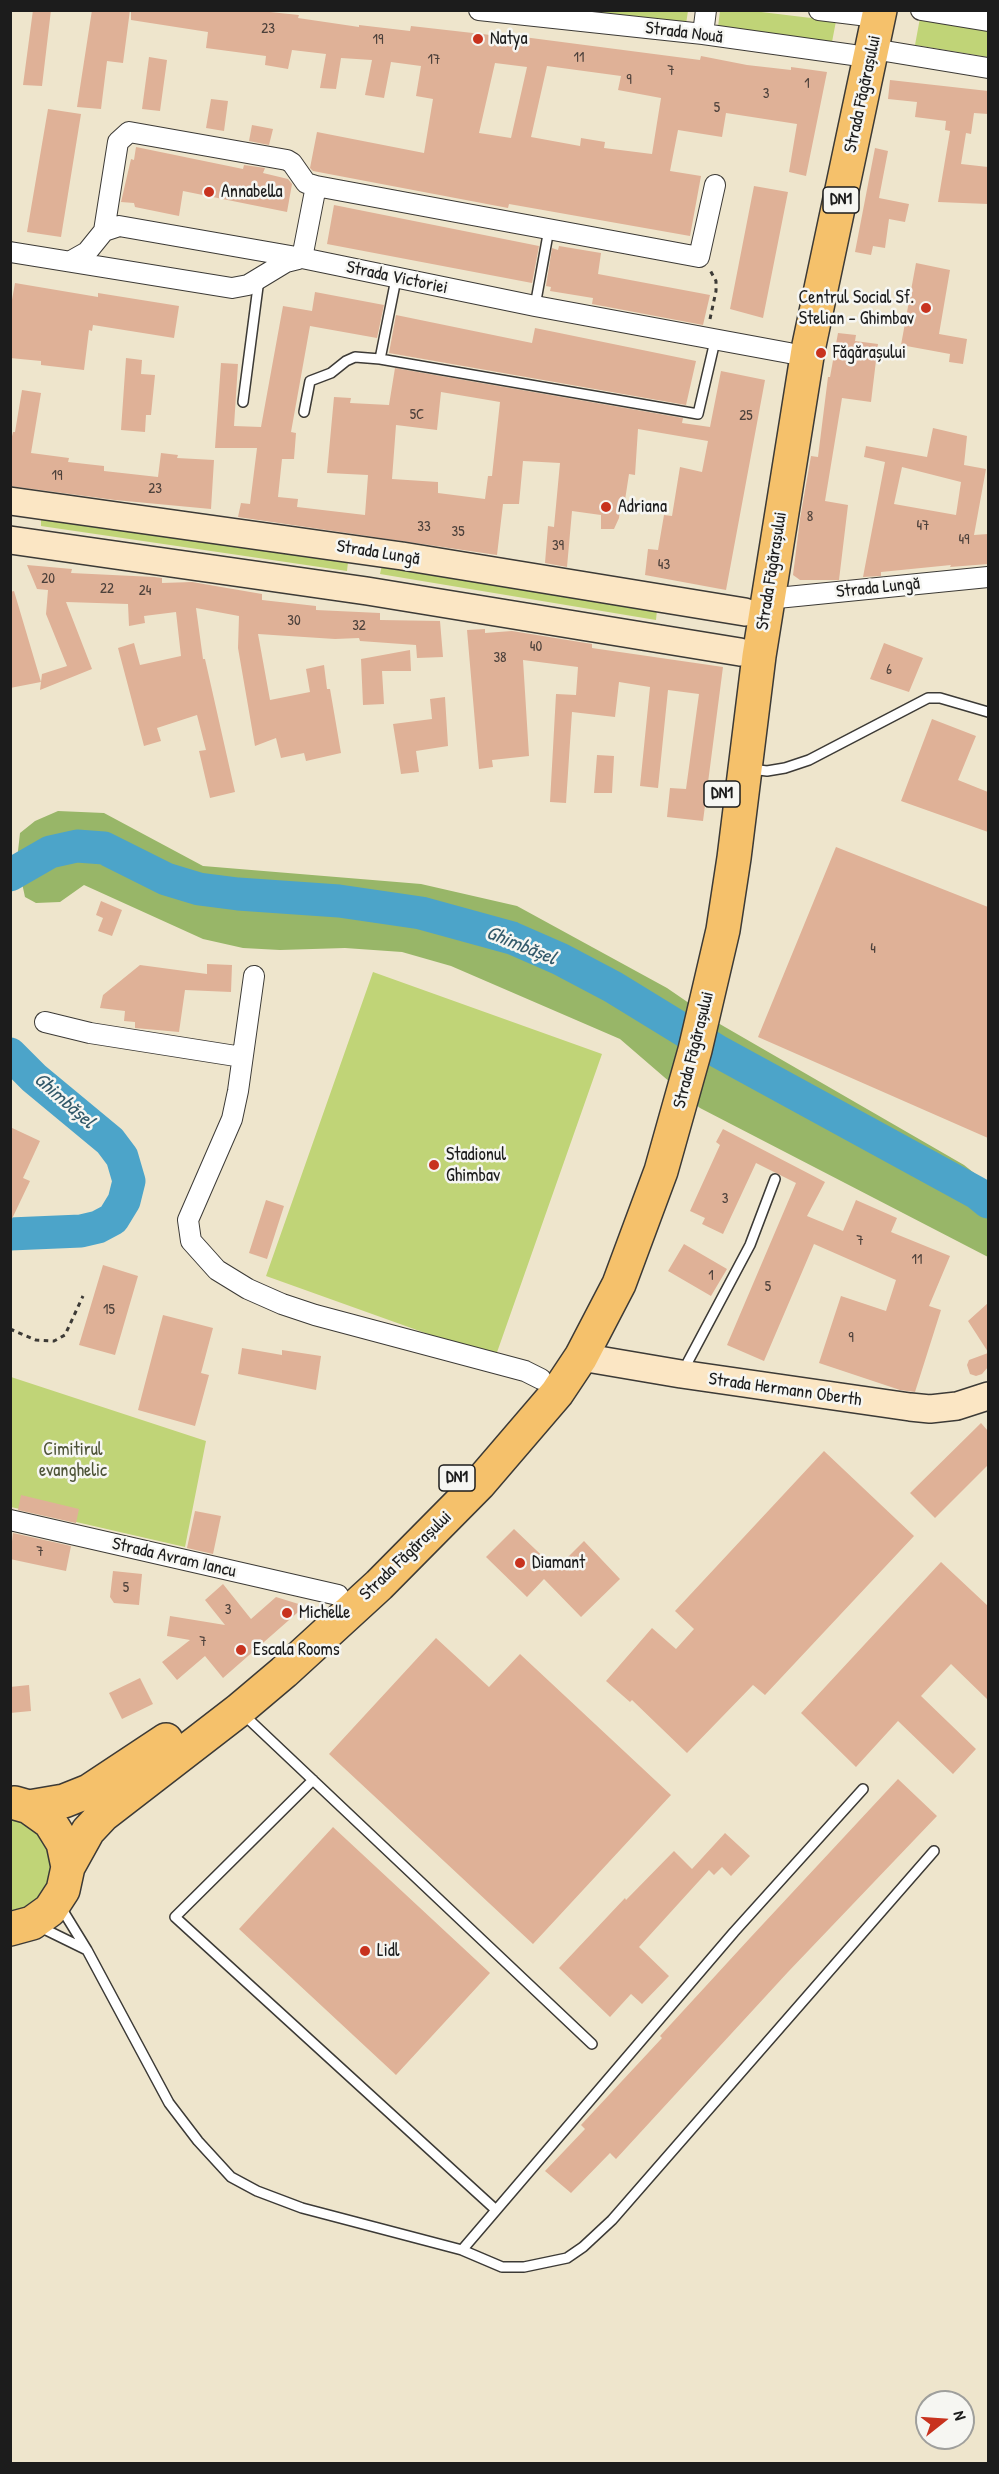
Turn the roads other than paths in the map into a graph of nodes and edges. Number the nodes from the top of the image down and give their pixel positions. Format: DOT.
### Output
graph roads {
  1 [pos="479,10"];
  2 [pos="706,10"];
  3 [pos="819,10"];
  4 [pos="921,10"];
  5 [pos="502,12"];
  6 [pos="867,12"];
  7 [pos="988,21"];
  8 [pos="704,34"];
  9 [pos="863,52"];
  10 [pos="988,68"];
  11 [pos="715,185"];
  12 [pos="316,186"];
  13 [pos="549,230"];
  14 [pos="104,231"];
  15 [pos="10,252"];
  16 [pos="302,258"];
  17 [pos="71,261"];
  18 [pos="260,279"];
  19 [pos="396,279"];
  20 [pos="534,306"];
  21 [pos="710,340"];
  22 [pos="789,353"];
  23 [pos="380,358"];
  24 [pos="243,402"];
  25 [pos="304,412"];
  26 [pos="21,503"];
  27 [pos="18,541"];
  28 [pos="373,552"];
  29 [pos="988,577"];
  30 [pos="367,591"];
  31 [pos="756,606"];
  32 [pos="740,652"];
  33 [pos="988,712"];
  34 [pos="745,769"];
  35 [pos="254,976"];
  36 [pos="702,977"];
  37 [pos="45,1022"];
  38 [pos="242,1057"];
  39 [pos="670,1104"];
  40 [pos="775,1179"];
  41 [pos="581,1357"];
  42 [pos="681,1374"];
  43 [pos="541,1379"];
  44 [pos="988,1396"];
  45 [pos="10,1520"];
  46 [pos="338,1595"];
  47 [pos="239,1710"];
  48 [pos="313,1780"];
  49 [pos="863,1789"];
  50 [pos="20,1805"];
  51 [pos="934,1851"];
  52 [pos="68,1868"];
  53 [pos="57,1901"];
  54 [pos="18,1929"];
  55 [pos="87,1950"];
  56 [pos="592,2044"];
  57 [pos="496,2210"];
  58 [pos="462,2250"];
  1 -- 5 [label="street, Strada Nouă"];
  2 -- 8 [label="street"];
  3 -- 6 [label="street"];
  4 -- 7 [label="street"];
  5 -- 8 [label="street, Strada Nouă"];
  6 -- 9 [label="highway, Strada Făgărașului / DN1"];
  8 -- 9 [label="street, Strada Nouă"];
  9 -- 10 [label="street, Strada Nouă"];
  9 -- 22 [label="highway, Strada Făgărașului / DN1"];
  9 -- 31 [label="highway, Strada Făgărașului / DN1"];
  11 -- 13 [label="street"];
  12 -- 13 [label="street"];
  12 -- 14 [label="street"];
  12 -- 16 [label="street"];
  13 -- 20 [label="lane"];
  14 -- 16 [label="street, Strada Victoriei"];
  14 -- 17 [label="street"];
  15 -- 17 [label="street"];
  16 -- 18 [label="street"];
  16 -- 19 [label="street, Strada Victoriei"];
  17 -- 18 [label="street"];
  18 -- 24 [label="lane"];
  19 -- 20 [label="street, Strada Victoriei"];
  19 -- 23 [label="lane"];
  20 -- 21 [label="street, Strada Victoriei"];
  21 -- 22 [label="street, Strada Victoriei"];
  21 -- 23 [label="lane"];
  22 -- 31 [label="highway, Strada Făgărașului / DN1"];
  23 -- 25 [label="lane"];
  26 -- 27 [label="street"];
  26 -- 28 [label="street, Strada Lungă"];
  27 -- 30 [label="street"];
  28 -- 30 [label="street"];
  28 -- 31 [label="street, Strada Lungă"];
  29 -- 31 [label="street, Strada Lungă"];
  30 -- 32 [label="street"];
  31 -- 32 [label="highway, Strada Făgărașului / DN1"];
  31 -- 34 [label="highway, Strada Făgărașului / DN1"];
  32 -- 36 [label="highway, Strada Făgărașului / DN1"];
  33 -- 34 [label="lane"];
  34 -- 36 [label="highway, Strada Făgărașului / DN1"];
  35 -- 38 [label="street"];
  36 -- 39 [label="highway, Strada Făgărașului / DN1"];
  37 -- 38 [label="street"];
  38 -- 43 [label="street"];
  39 -- 41 [label="highway, Strada Făgărașului / DN1"];
  39 -- 43 [label="highway, Strada Făgărașului / DN1"];
  40 -- 42 [label="lane"];
  41 -- 42 [label="street, Strada Hermann Oberth"];
  41 -- 47 [label="highway, Strada Făgărașului / DN1"];
  42 -- 44 [label="street, Strada Hermann Oberth"];
  43 -- 46 [label="highway, Strada Făgărașului / DN1"];
  45 -- 46 [label="street, Strada Avram Iancu"];
  46 -- 50 [label="highway, Strada Făgărașului / DN1"];
  47 -- 48 [label="lane"];
  47 -- 52 [label="highway, Strada Făgărașului / DN1"];
  48 -- 56 [label="lane"];
  48 -- 57 [label="lane"];
  49 -- 57 [label="lane"];
  50 -- 52 [label="highway, Strada Făgărașului / DN1"];
  51 -- 58 [label="lane"];
  52 -- 53 [label="highway, Strada Făgărașului / DN1"];
  53 -- 54 [label="highway, Strada Făgărașului / DN1"];
  53 -- 55 [label="lane"];
  54 -- 55 [label="lane"];
  55 -- 58 [label="lane"];
  57 -- 58 [label="lane"];
}
